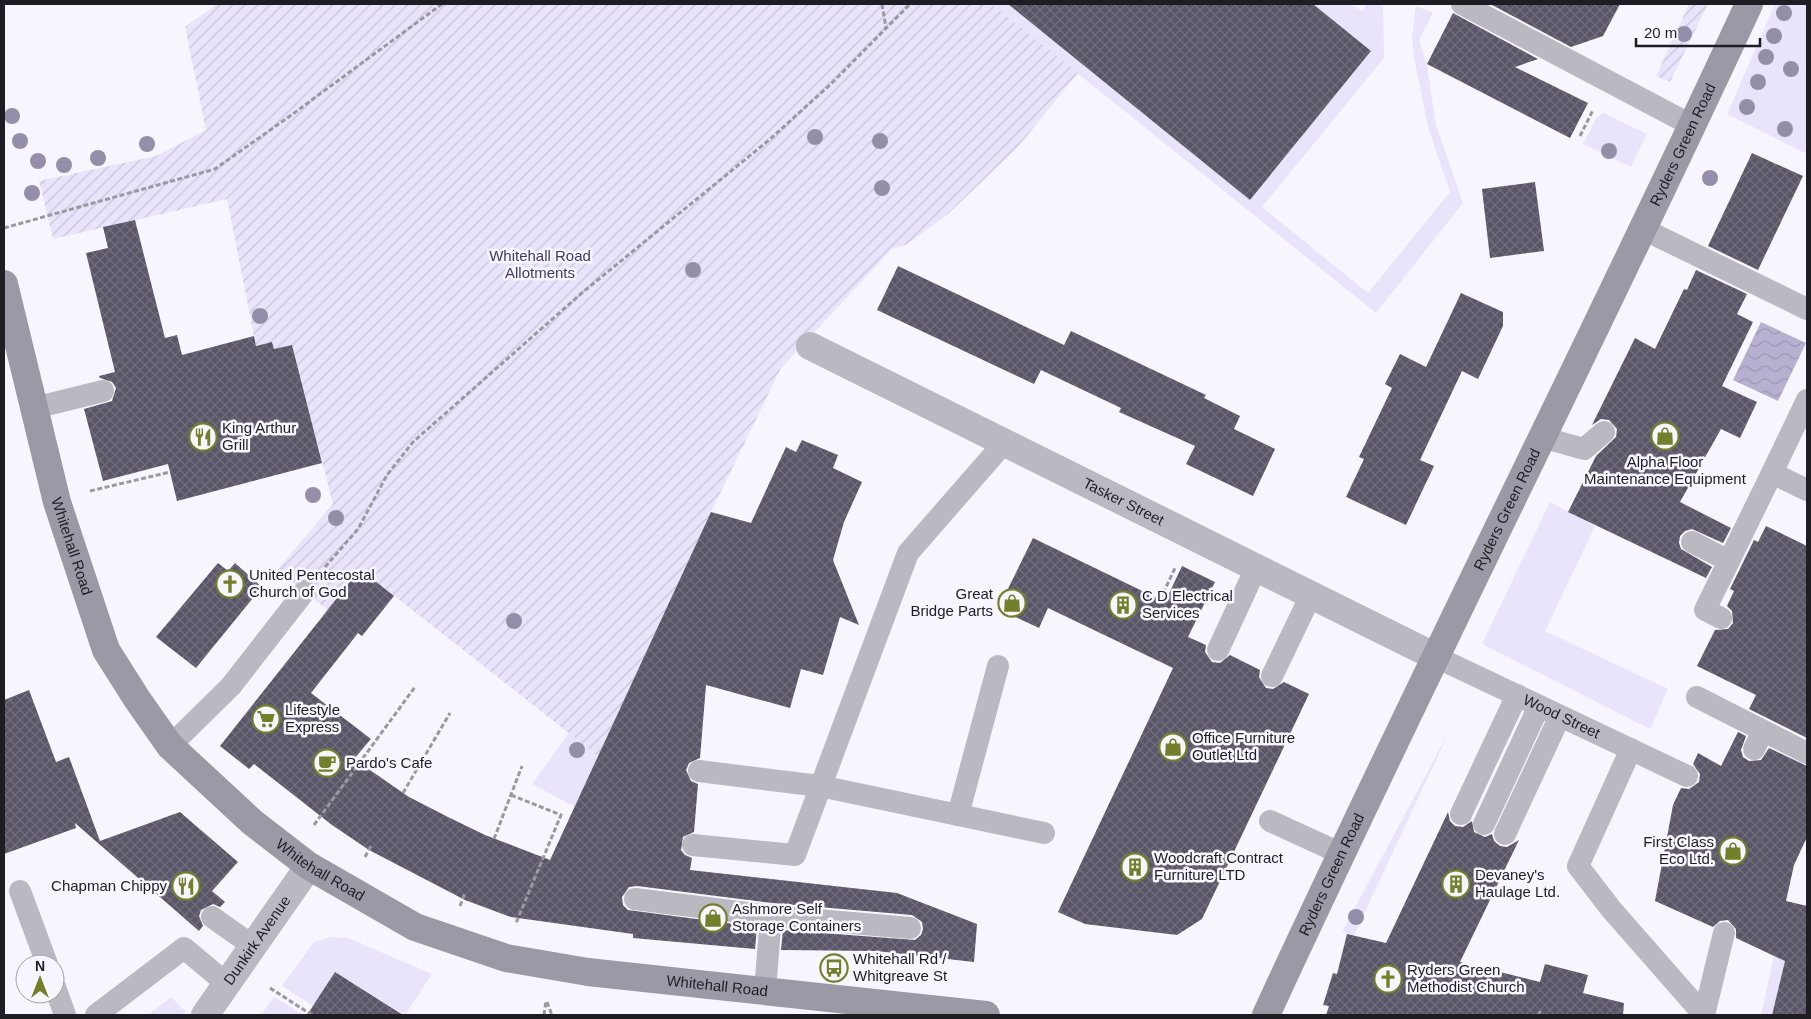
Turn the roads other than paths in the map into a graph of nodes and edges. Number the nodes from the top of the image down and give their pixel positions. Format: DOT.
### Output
graph roads {
  1 [pos="1462,4"];
  2 [pos="1749,4"];
  3 [pos="1693,126"];
  4 [pos="1643,229"];
  5 [pos="4,284"];
  6 [pos="1807,308"];
  7 [pos="810,346"];
  8 [pos="103,391"];
  9 [pos="1807,400"];
  10 [pos="34,408"];
  11 [pos="1604,432"];
  12 [pos="1540,437"];
  13 [pos="1004,443"];
  14 [pos="1772,473"];
  15 [pos="1807,490"];
  16 [pos="1692,542"];
  17 [pos="1729,561"];
  18 [pos="1256,568"];
  19 [pos="305,590"];
  20 [pos="1311,595"];
  21 [pos="1721,618"];
  22 [pos="1218,650"];
  23 [pos="1436,657"];
  24 [pos="998,666"];
  25 [pos="1272,676"];
  26 [pos="1516,695"];
  27 [pos="1696,697"];
  28 [pos="1539,706"];
  29 [pos="1560,716"];
  30 [pos="170,746"];
  31 [pos="1631,749"];
  32 [pos="1807,753"];
  33 [pos="699,771"];
  34 [pos="1687,776"];
  35 [pos="820,786"];
  36 [pos="1462,814"];
  37 [pos="958,815"];
  38 [pos="1270,821"];
  39 [pos="1484,824"];
  40 [pos="1044,832"];
  41 [pos="1505,834"];
  42 [pos="693,845"];
  43 [pos="1342,854"];
  44 [pos="309,866"];
  45 [pos="20,891"];
  46 [pos="635,899"];
  47 [pos="770,916"];
  48 [pos="212,917"];
  49 [pos="910,928"];
  50 [pos="1724,932"];
  51 [pos="253,946"];
  52 [pos="43,954"];
  53 [pos="227,984"];
  54 [pos="765,990"];
  55 [pos="909,1010"];
  56 [pos="96,1015"];
  57 [pos="205,1015"];
  58 [pos="986,1015"];
  59 [pos="1266,1015"];
  60 [pos="1704,1015"];
  1 -- 3 [label="lane"];
  2 -- 3 [label="main road, Ryders Green Road"];
  3 -- 4 [label="main road, Ryders Green Road"];
  4 -- 6 [label="lane"];
  4 -- 12 [label="main road, Ryders Green Road"];
  5 -- 10 [label="main road, Whitehall Road"];
  7 -- 13 [label="street, Tasker Street"];
  8 -- 10 [label="lane"];
  9 -- 14 [label="lane"];
  10 -- 30 [label="main road, Whitehall Road"];
  11 -- 12 [label="lane"];
  12 -- 23 [label="main road, Ryders Green Road"];
  13 -- 18 [label="street, Tasker Street"];
  13 -- 35 [label="lane"];
  14 -- 15 [label="lane"];
  14 -- 17 [label="lane"];
  16 -- 17 [label="lane"];
  17 -- 21 [label="lane"];
  18 -- 20 [label="street, Tasker Street"];
  18 -- 22 [label="lane"];
  19 -- 30 [label="lane"];
  20 -- 23 [label="street, Tasker Street"];
  20 -- 25 [label="lane"];
  23 -- 26 [label="lane, Wood Street"];
  23 -- 43 [label="main road, Ryders Green Road"];
  24 -- 37 [label="lane"];
  26 -- 28 [label="lane, Wood Street"];
  26 -- 36 [label="lane"];
  27 -- 32 [label="lane"];
  28 -- 29 [label="lane, Wood Street"];
  28 -- 39 [label="lane"];
  29 -- 31 [label="lane, Wood Street"];
  29 -- 41 [label="lane"];
  30 -- 44 [label="main road, Whitehall Road"];
  31 -- 34 [label="lane, Wood Street"];
  31 -- 60 [label="lane"];
  33 -- 35 [label="lane"];
  35 -- 37 [label="lane"];
  35 -- 42 [label="lane"];
  37 -- 40 [label="lane"];
  38 -- 43 [label="lane"];
  43 -- 59 [label="main road, Ryders Green Road"];
  44 -- 51 [label="street, Dunkirk Avenue"];
  44 -- 54 [label="main road, Whitehall Road"];
  45 -- 52 [label="lane"];
  46 -- 47 [label="lane"];
  47 -- 49 [label="lane"];
  47 -- 54 [label="lane"];
  48 -- 51 [label="lane"];
  50 -- 60 [label="lane"];
  51 -- 53 [label="street, Dunkirk Avenue"];
  53 -- 56 [label="lane"];
  53 -- 57 [label="street, Dunkirk Avenue"];
  54 -- 55 [label="main road, Whitehall Road"];
  55 -- 58 [label="main road, Whitehall Road"];
}
